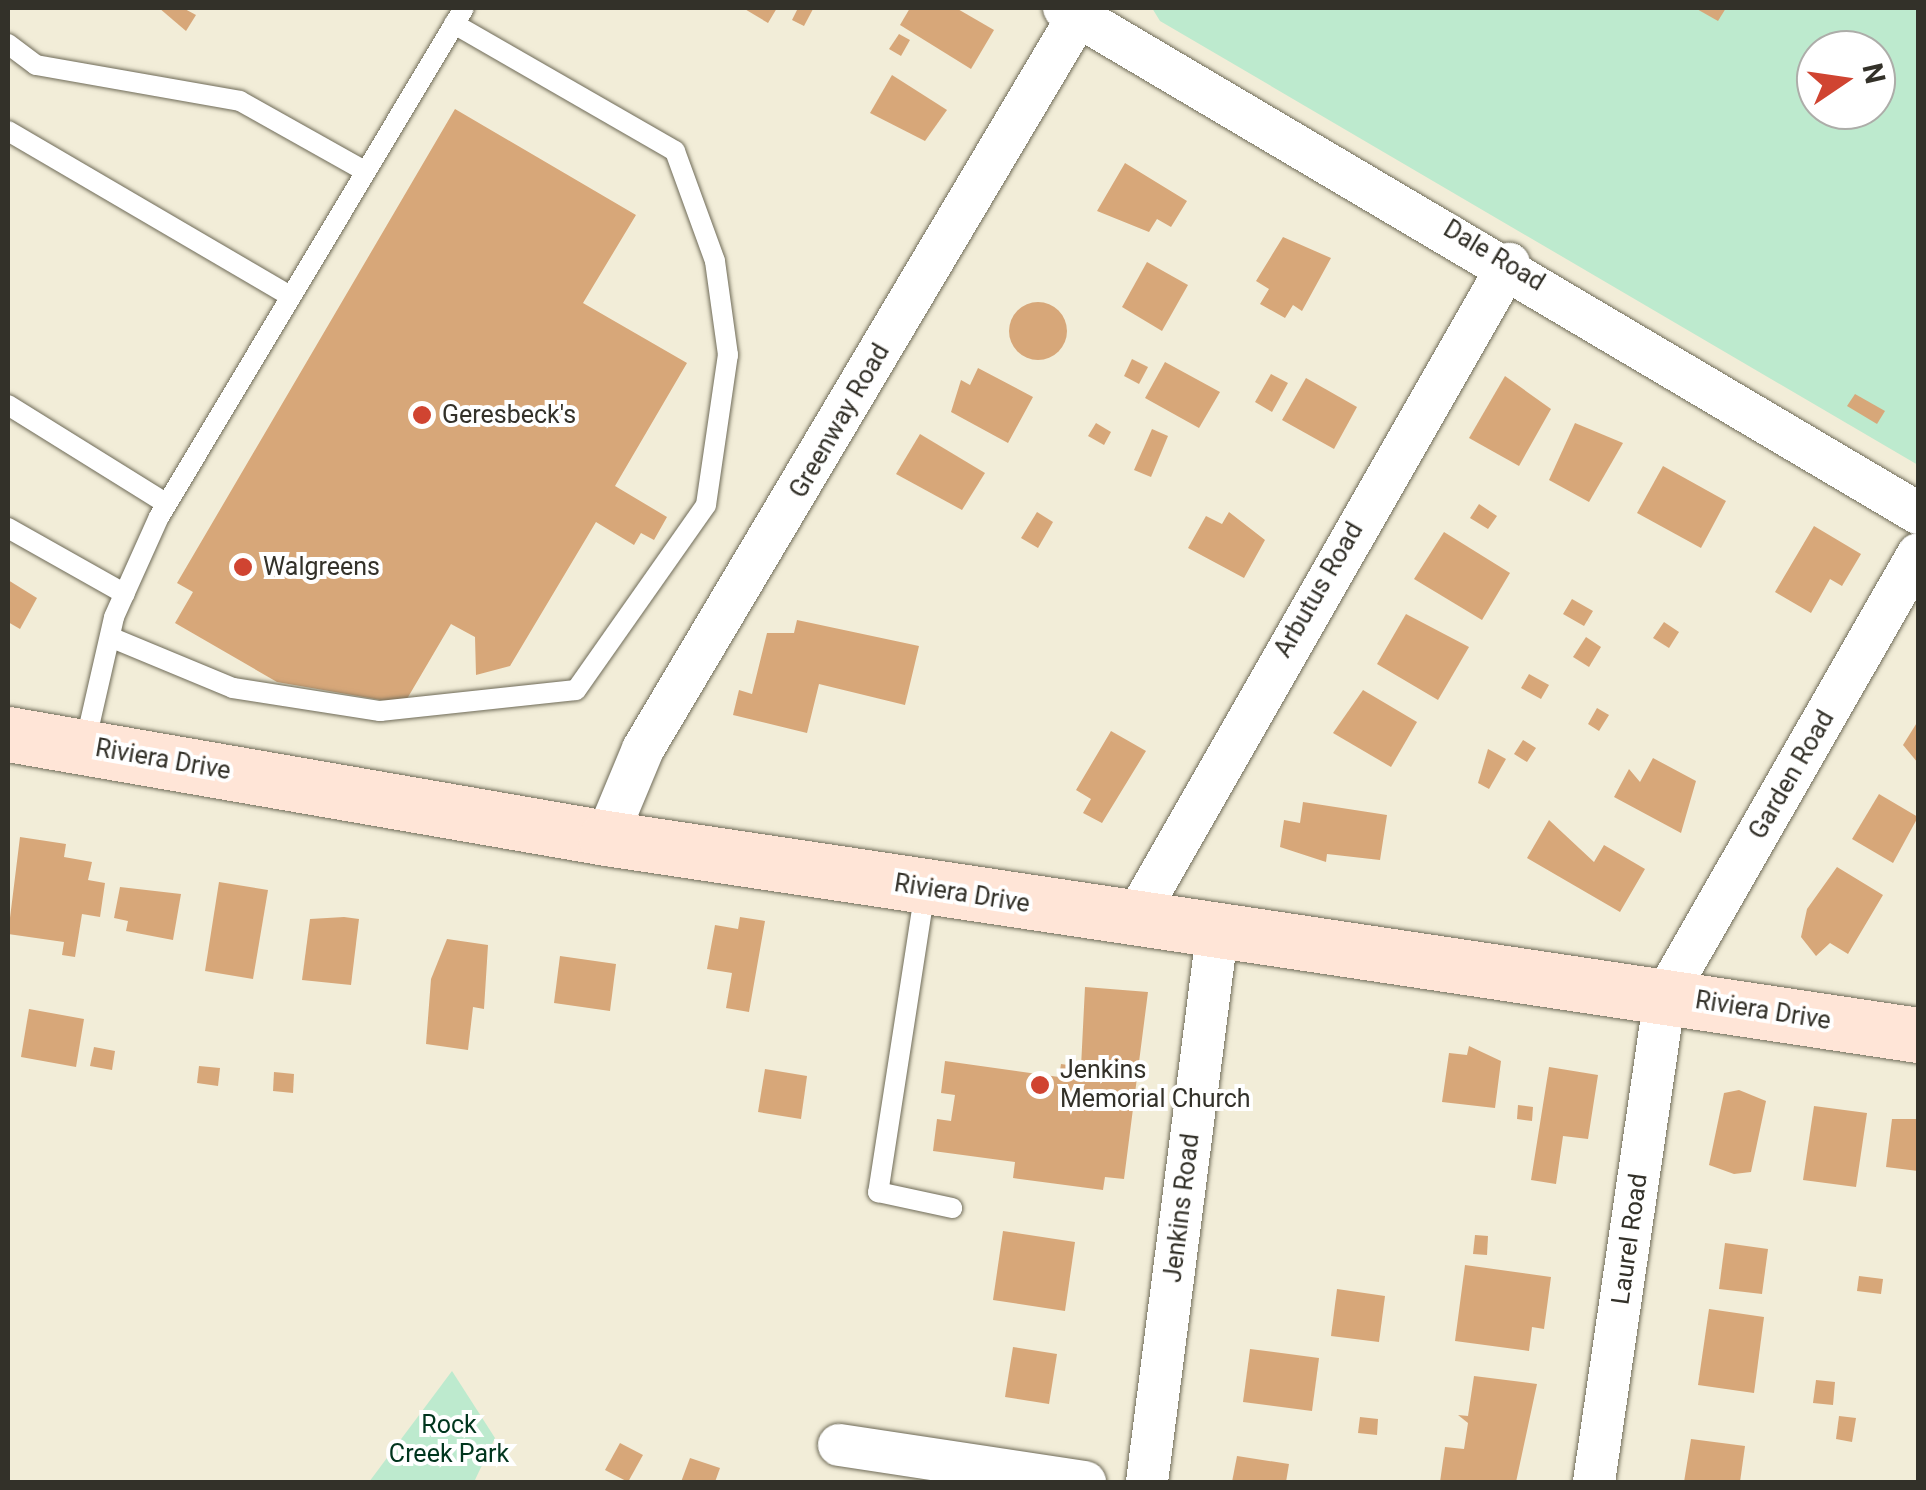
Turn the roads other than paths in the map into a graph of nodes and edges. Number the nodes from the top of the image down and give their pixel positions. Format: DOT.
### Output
graph roads {
  1 [pos="1075,10"];
  2 [pos="459,16"];
  3 [pos="8,44"];
  4 [pos="8,131"];
  5 [pos="363,170"];
  6 [pos="1509,264"];
  7 [pos="289,295"];
  8 [pos="8,405"];
  9 [pos="167,504"];
  10 [pos="1918,514"];
  11 [pos="8,528"];
  12 [pos="1918,554"];
  13 [pos="125,594"];
  14 [pos="110,636"];
  15 [pos="8,734"];
  16 [pos="84,746"];
  17 [pos="606,838"];
  18 [pos="926,888"];
  19 [pos="1134,920"];
  20 [pos="1218,934"];
  21 [pos="1665,996"];
  22 [pos="1918,1035"];
  23 [pos="952,1208"];
  24 [pos="839,1445"];
  25 [pos="1085,1482"];
  26 [pos="1147,1482"];
  27 [pos="1594,1482"];
  1 -- 6 [label="street, Dale Road"];
  1 -- 17 [label="street, Greenway Road"];
  2 -- 5 [label="lane"];
  2 -- 14 [label="lane"];
  3 -- 5 [label="lane"];
  4 -- 7 [label="lane"];
  5 -- 7 [label="lane"];
  6 -- 10 [label="street, Dale Road"];
  6 -- 19 [label="street, Arbutus Road"];
  7 -- 9 [label="lane"];
  8 -- 9 [label="lane"];
  9 -- 13 [label="lane"];
  11 -- 13 [label="lane"];
  12 -- 21 [label="street, Garden Road"];
  13 -- 14 [label="lane"];
  14 -- 16 [label="lane"];
  15 -- 16 [label="street, Riviera Drive"];
  16 -- 17 [label="street, Riviera Drive"];
  17 -- 18 [label="street, Riviera Drive"];
  18 -- 19 [label="street, Riviera Drive"];
  18 -- 23 [label="lane"];
  19 -- 20 [label="street, Riviera Drive"];
  20 -- 21 [label="street, Riviera Drive"];
  20 -- 26 [label="street, Jenkins Road"];
  21 -- 22 [label="street, Riviera Drive"];
  21 -- 27 [label="street, Laurel Road"];
  24 -- 25 [label="street"];
}
